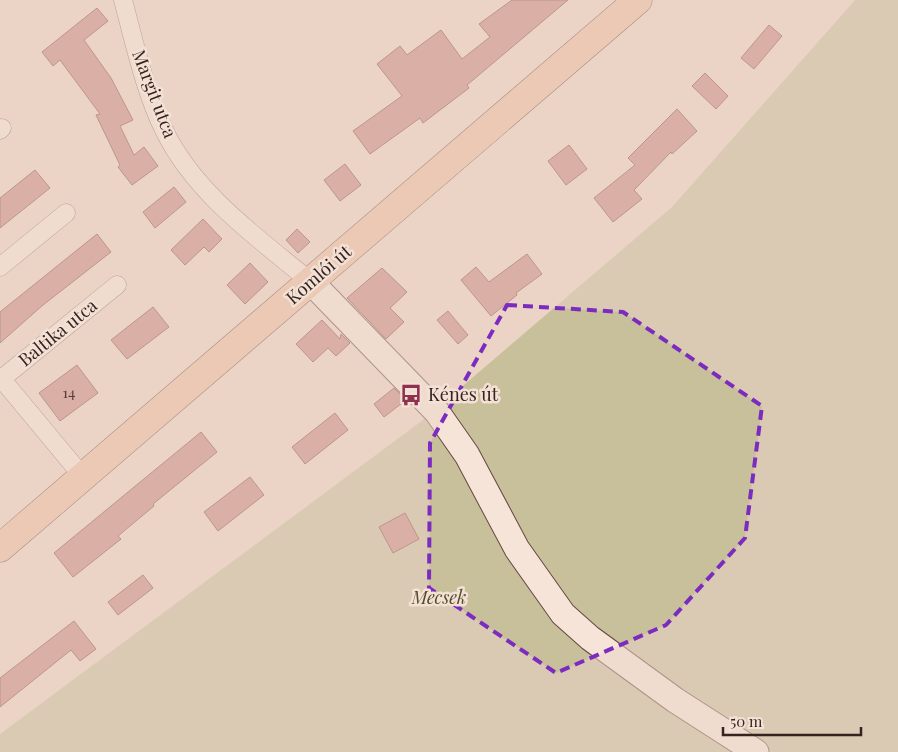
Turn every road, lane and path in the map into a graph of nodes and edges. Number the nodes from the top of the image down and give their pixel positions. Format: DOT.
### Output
graph roads {
  1 [pos="123,0"];
  2 [pos="638,0"];
  3 [pos="66,213"];
  4 [pos="0,267"];
  5 [pos="311,282"];
  6 [pos="117,285"];
  7 [pos="1,379"];
  8 [pos="84,478"];
  9 [pos="0,548"];
  10 [pos="756,752"];
  1 -- 5 [label="street, Margit utca"];
  2 -- 5 [label="main road, Komlói út"];
  3 -- 4 [label="street"];
  5 -- 8 [label="main road, Komlói út"];
  5 -- 10 [label="street"];
  6 -- 7 [label="street, Baltika utca"];
  7 -- 8 [label="street"];
  8 -- 9 [label="main road, Komlói út"];
}
